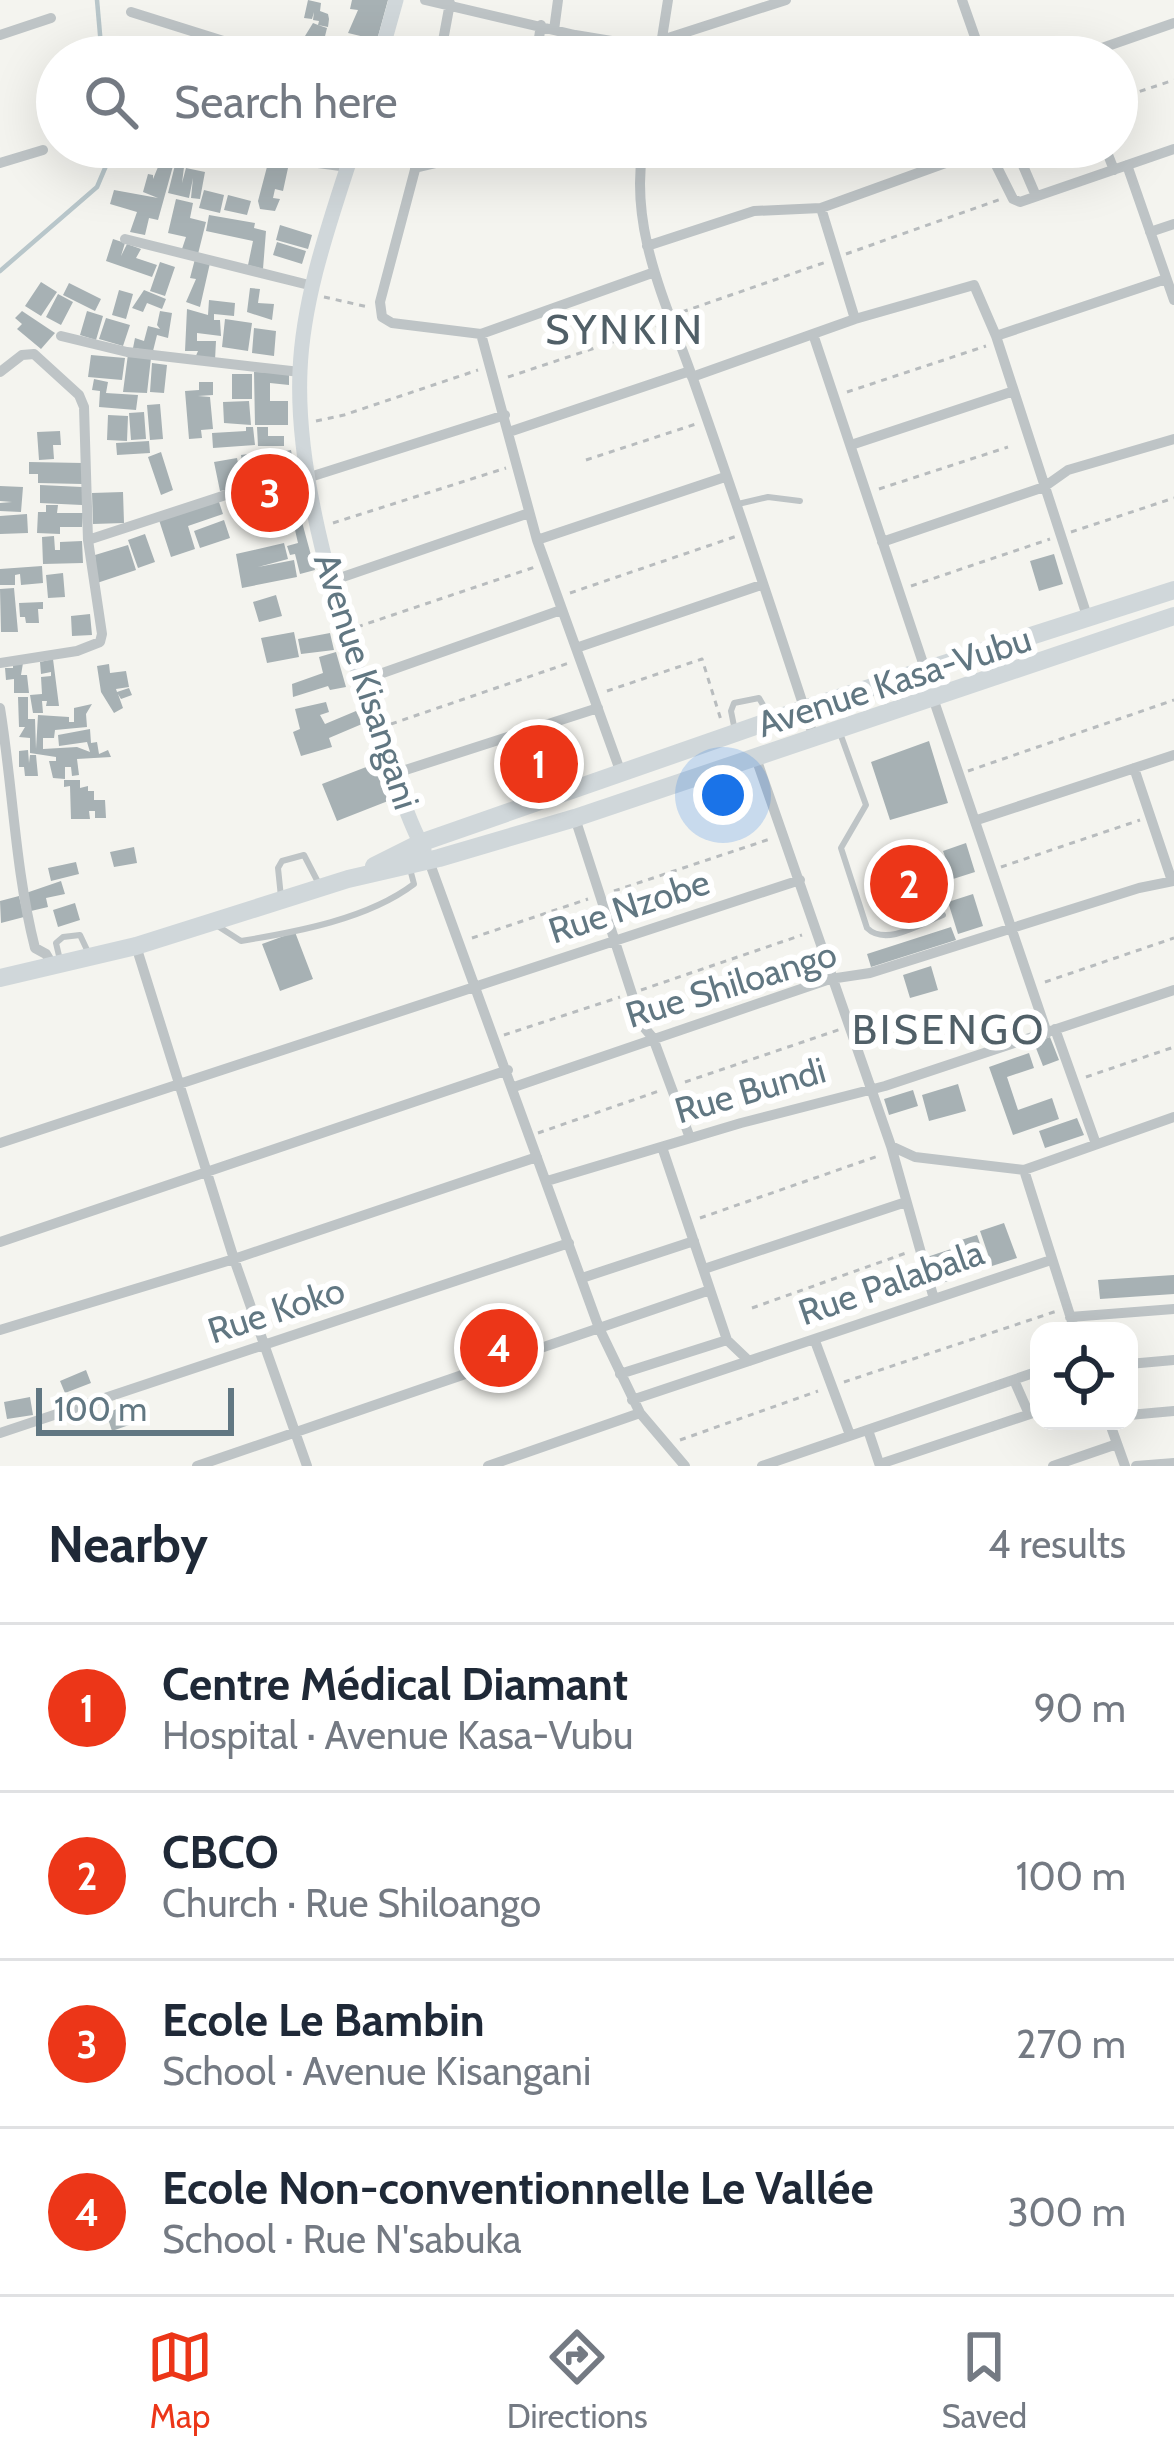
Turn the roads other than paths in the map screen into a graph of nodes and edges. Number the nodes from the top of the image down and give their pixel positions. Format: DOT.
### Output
graph roads {
  1 [pos="396,0"];
  2 [pos="425,0"];
  3 [pos="558,0"];
  4 [pos="668,0"];
  5 [pos="786,0"];
  6 [pos="962,0"];
  7 [pos="450,3"];
  8 [pos="131,12"];
  9 [pos="51,18"];
  10 [pos="1174,23"];
  11 [pos="548,28"];
  12 [pos="0,35"];
  13 [pos="207,36"];
  14 [pos="386,36"];
  15 [pos="444,36"];
  16 [pos="545,36"];
  17 [pos="591,36"];
  18 [pos="662,36"];
  19 [pos="693,36"];
  20 [pos="974,36"];
  21 [pos="1137,36"];
  22 [pos="1174,149"];
  23 [pos="36,152"];
  24 [pos="1138,162"];
  25 [pos="0,163"];
  26 [pos="348,168"];
  27 [pos="415,168"];
  28 [pos="641,168"];
  29 [pos="930,168"];
  30 [pos="998,168"];
  31 [pos="1024,168"];
  32 [pos="1120,168"];
  33 [pos="1036,196"];
  34 [pos="821,208"];
  35 [pos="1174,224"];
  36 [pos="1150,232"];
  37 [pos="124,239"];
  38 [pos="647,246"];
  39 [pos="652,272"];
  40 [pos="1166,279"];
  41 [pos="312,290"];
  42 [pos="1174,300"];
  43 [pos="855,319"];
  44 [pos="481,334"];
  45 [pos="813,334"];
  46 [pos="61,336"];
  47 [pos="997,339"];
  48 [pos="0,372"];
  49 [pos="300,372"];
  50 [pos="691,374"];
  51 [pos="1014,391"];
  52 [pos="505,415"];
  53 [pos="509,432"];
  54 [pos="1174,439"];
  55 [pos="851,445"];
  56 [pos="724,476"];
  57 [pos="310,477"];
  58 [pos="1044,488"];
  59 [pos="800,501"];
  60 [pos="734,505"];
  61 [pos="529,513"];
  62 [pos="88,539"];
  63 [pos="537,539"];
  64 [pos="882,542"];
  65 [pos="331,581"];
  66 [pos="761,584"];
  67 [pos="1174,590"];
  68 [pos="560,604"];
  69 [pos="1174,616"];
  70 [pos="1088,619"];
  71 [pos="578,653"];
  72 [pos="0,663"];
  73 [pos="925,669"];
  74 [pos="360,681"];
  75 [pos="933,698"];
  76 [pos="596,701"];
  77 [pos="0,708"];
  78 [pos="804,709"];
  79 [pos="772,720"];
  80 [pos="839,730"];
  81 [pos="730,734"];
  82 [pos="814,738"];
  83 [pos="1174,755"];
  84 [pos="756,758"];
  85 [pos="1134,768"];
  86 [pos="620,773"];
  87 [pos="394,775"];
  88 [pos="575,818"];
  89 [pos="977,820"];
  90 [pos="419,856"];
  91 [pos="800,880"];
  92 [pos="1173,881"];
  93 [pos="321,888"];
  94 [pos="281,900"];
  95 [pos="944,915"];
  96 [pos="213,923"];
  97 [pos="1013,929"];
  98 [pos="613,944"];
  99 [pos="136,946"];
  100 [pos="57,965"];
  101 [pos="8,976"];
  102 [pos="830,980"];
  103 [pos="476,987"];
  104 [pos="1174,990"];
  105 [pos="1051,1031"];
  106 [pos="653,1038"];
  107 [pos="508,1070"];
  108 [pos="178,1086"];
  109 [pos="514,1087"];
  110 [pos="870,1087"];
  111 [pos="1174,1117"];
  112 [pos="690,1138"];
  113 [pos="0,1143"];
  114 [pos="1096,1144"];
  115 [pos="662,1147"];
  116 [pos="891,1149"];
  117 [pos="537,1156"];
  118 [pos="1024,1170"];
  119 [pos="206,1175"];
  120 [pos="547,1181"];
  121 [pos="906,1202"];
  122 [pos="694,1241"];
  123 [pos="0,1242"];
  124 [pos="569,1243"];
  125 [pos="234,1259"];
  126 [pos="1051,1259"];
  127 [pos="704,1269"];
  128 [pos="581,1278"];
  129 [pos="710,1290"];
  130 [pos="934,1299"];
  131 [pos="1174,1309"];
  132 [pos="1068,1312"];
  133 [pos="1072,1322"];
  134 [pos="599,1328"];
  135 [pos="0,1330"];
  136 [pos="727,1340"];
  137 [pos="815,1341"];
  138 [pos="264,1346"];
  139 [pos="1174,1360"];
  140 [pos="749,1361"];
  141 [pos="1138,1363"];
  142 [pos="620,1373"];
  143 [pos="1030,1374"];
  144 [pos="1013,1380"];
  145 [pos="632,1400"];
  146 [pos="1030,1406"];
  147 [pos="1174,1411"];
  148 [pos="640,1413"];
  149 [pos="1030,1413"];
  150 [pos="1138,1413"];
  151 [pos="868,1430"];
  152 [pos="1113,1430"];
  153 [pos="0,1433"];
  154 [pos="296,1433"];
  155 [pos="850,1435"];
  156 [pos="1118,1444"];
  157 [pos="1174,1463"];
  158 [pos="880,1465"];
  159 [pos="197,1466"];
  160 [pos="307,1466"];
  161 [pos="488,1466"];
  162 [pos="685,1466"];
  163 [pos="762,1466"];
  164 [pos="1053,1466"];
  165 [pos="1125,1466"];
  166 [pos="1136,1466"];
  1 -- 14 [label="street"];
  2 -- 7 [label="street"];
  3 -- 11 [label="street"];
  4 -- 18 [label="street"];
  5 -- 19 [label="street"];
  6 -- 20 [label="street"];
  7 -- 11 [label="street"];
  7 -- 15 [label="street"];
  8 -- 13 [label="street"];
  9 -- 12 [label="street"];
  10 -- 21 [label="street"];
  11 -- 16 [label="street"];
  11 -- 17 [label="street"];
  22 -- 24 [label="street"];
  23 -- 25 [label="street"];
  26 -- 41 [label="street, Avenue Kisangani"];
  27 -- 44 [label="street"];
  28 -- 38 [label="street"];
  29 -- 34 [label="street"];
  30 -- 33 [label="street"];
  31 -- 33 [label="street"];
  32 -- 33 [label="street"];
  32 -- 36 [label="street"];
  34 -- 38 [label="street"];
  34 -- 43 [label="street"];
  35 -- 36 [label="street"];
  36 -- 40 [label="street"];
  37 -- 41 [label="street"];
  38 -- 39 [label="street"];
  39 -- 44 [label="street"];
  39 -- 50 [label="street"];
  40 -- 42 [label="street"];
  40 -- 47 [label="street"];
  41 -- 49 [label="street, Avenue Kisangani"];
  43 -- 45 [label="street"];
  43 -- 47 [label="street"];
  44 -- 52 [label="street"];
  45 -- 50 [label="street"];
  45 -- 55 [label="street"];
  46 -- 49 [label="street"];
  47 -- 51 [label="street"];
  48 -- 62 [label="street"];
  49 -- 57 [label="street, Avenue Kisangani"];
  50 -- 53 [label="street"];
  50 -- 56 [label="street"];
  51 -- 55 [label="street"];
  51 -- 58 [label="street"];
  52 -- 53 [label="street"];
  52 -- 57 [label="street"];
  53 -- 61 [label="street"];
  54 -- 58 [label="street"];
  55 -- 64 [label="street"];
  56 -- 60 [label="street"];
  56 -- 63 [label="street"];
  57 -- 62 [label="street"];
  57 -- 65 [label="street, Avenue Kisangani"];
  58 -- 64 [label="street"];
  58 -- 70 [label="street"];
  59 -- 60 [label="lane"];
  60 -- 66 [label="street"];
  61 -- 63 [label="street"];
  61 -- 65 [label="street"];
  62 -- 72 [label="street"];
  63 -- 68 [label="street"];
  64 -- 73 [label="street"];
  65 -- 74 [label="street, Avenue Kisangani"];
  66 -- 71 [label="street"];
  66 -- 78 [label="street"];
  67 -- 70 [label="main road, Avenue Kasa-Vubu"];
  68 -- 71 [label="street"];
  68 -- 74 [label="street"];
  69 -- 75 [label="main road, Avenue Kasa-Vubu"];
  70 -- 73 [label="main road, Avenue Kasa-Vubu"];
  71 -- 76 [label="street"];
  73 -- 78 [label="main road, Avenue Kasa-Vubu"];
  74 -- 87 [label="street, Avenue Kisangani"];
  75 -- 80 [label="main road, Avenue Kasa-Vubu"];
  75 -- 89 [label="street"];
  76 -- 86 [label="street"];
  76 -- 87 [label="street"];
  77 -- 100 [label="street"];
  78 -- 79 [label="main road, Avenue Kasa-Vubu"];
  78 -- 82 [label="street"];
  79 -- 81 [label="main road, Avenue Kasa-Vubu"];
  79 -- 81 [label="lane"];
  80 -- 82 [label="main road, Avenue Kasa-Vubu"];
  80 -- 95 [label="lane"];
  81 -- 86 [label="main road, Avenue Kasa-Vubu"];
  82 -- 84 [label="main road, Avenue Kasa-Vubu"];
  83 -- 85 [label="street"];
  84 -- 88 [label="main road, Avenue Kasa-Vubu"];
  84 -- 91 [label="street"];
  85 -- 89 [label="street"];
  85 -- 92 [label="street"];
  86 -- 90 [label="main road, Avenue Kasa-Vubu"];
  87 -- 90 [label="street, Avenue Kisangani"];
  88 -- 90 [label="main road, Avenue Kasa-Vubu"];
  88 -- 98 [label="street"];
  89 -- 97 [label="street"];
  90 -- 93 [label="main road, Avenue Kasa-Vubu"];
  90 -- 96 [label="lane"];
  90 -- 103 [label="street"];
  91 -- 98 [label="street, Rue Nzobe"];
  91 -- 102 [label="street"];
  92 -- 97 [label="street, Rue Shiloango"];
  93 -- 94 [label="main road, Avenue Kasa-Vubu"];
  93 -- 94 [label="lane"];
  94 -- 96 [label="main road, Avenue Kasa-Vubu"];
  96 -- 99 [label="main road, Avenue Kasa-Vubu"];
  97 -- 102 [label="street, Rue Shiloango"];
  97 -- 105 [label="street"];
  98 -- 103 [label="street, Rue Nzobe"];
  98 -- 106 [label="street"];
  99 -- 100 [label="main road, Avenue Kasa-Vubu"];
  99 -- 108 [label="street"];
  100 -- 101 [label="main road, Avenue Kasa-Vubu"];
  102 -- 106 [label="street, Rue Shiloango"];
  102 -- 110 [label="street"];
  103 -- 107 [label="street"];
  103 -- 108 [label="street, Rue Nzobe"];
  104 -- 105 [label="street, Rue Bundi"];
  105 -- 110 [label="street, Rue Bundi"];
  105 -- 114 [label="street"];
  106 -- 109 [label="street, Rue Shiloango"];
  106 -- 112 [label="street"];
  107 -- 109 [label="street"];
  107 -- 119 [label="street"];
  108 -- 113 [label="street, Rue Nzobe"];
  108 -- 119 [label="street"];
  109 -- 117 [label="street"];
  110 -- 112 [label="street, Rue Bundi"];
  110 -- 116 [label="street"];
  111 -- 114 [label="street"];
  112 -- 115 [label="street, Rue Bundi"];
  114 -- 118 [label="street"];
  115 -- 120 [label="street, Rue Bundi"];
  115 -- 122 [label="street"];
  116 -- 118 [label="street"];
  116 -- 121 [label="street"];
  117 -- 120 [label="street"];
  117 -- 125 [label="street"];
  118 -- 126 [label="street"];
  119 -- 123 [label="street"];
  119 -- 125 [label="street"];
  120 -- 124 [label="street"];
  121 -- 127 [label="street"];
  121 -- 130 [label="street"];
  122 -- 127 [label="street"];
  122 -- 128 [label="street"];
  124 -- 128 [label="street"];
  124 -- 138 [label="street, Rue Koko"];
  125 -- 135 [label="street"];
  125 -- 138 [label="street"];
  126 -- 130 [label="street, Rue Palabala"];
  126 -- 132 [label="street"];
  127 -- 129 [label="street"];
  128 -- 134 [label="street"];
  129 -- 134 [label="street"];
  129 -- 136 [label="street"];
  130 -- 137 [label="street, Rue Palabala"];
  131 -- 132 [label="street"];
  132 -- 133 [label="street"];
  134 -- 142 [label="street"];
  134 -- 154 [label="street"];
  136 -- 140 [label="street"];
  136 -- 142 [label="street"];
  137 -- 140 [label="street, Rue Palabala"];
  137 -- 155 [label="street"];
  138 -- 153 [label="street, Rue Koko"];
  138 -- 154 [label="street"];
  139 -- 141 [label="street"];
  140 -- 145 [label="street, Rue Palabala"];
  142 -- 145 [label="street"];
  143 -- 144 [label="street"];
  144 -- 146 [label="street"];
  144 -- 151 [label="street"];
  145 -- 148 [label="street"];
  147 -- 150 [label="street"];
  148 -- 161 [label="street"];
  148 -- 162 [label="street"];
  149 -- 158 [label="street"];
  151 -- 155 [label="street"];
  151 -- 158 [label="street"];
  152 -- 156 [label="street"];
  154 -- 159 [label="street"];
  154 -- 160 [label="street"];
  155 -- 163 [label="street"];
  156 -- 164 [label="street"];
  156 -- 165 [label="street"];
  157 -- 166 [label="street"];
}
